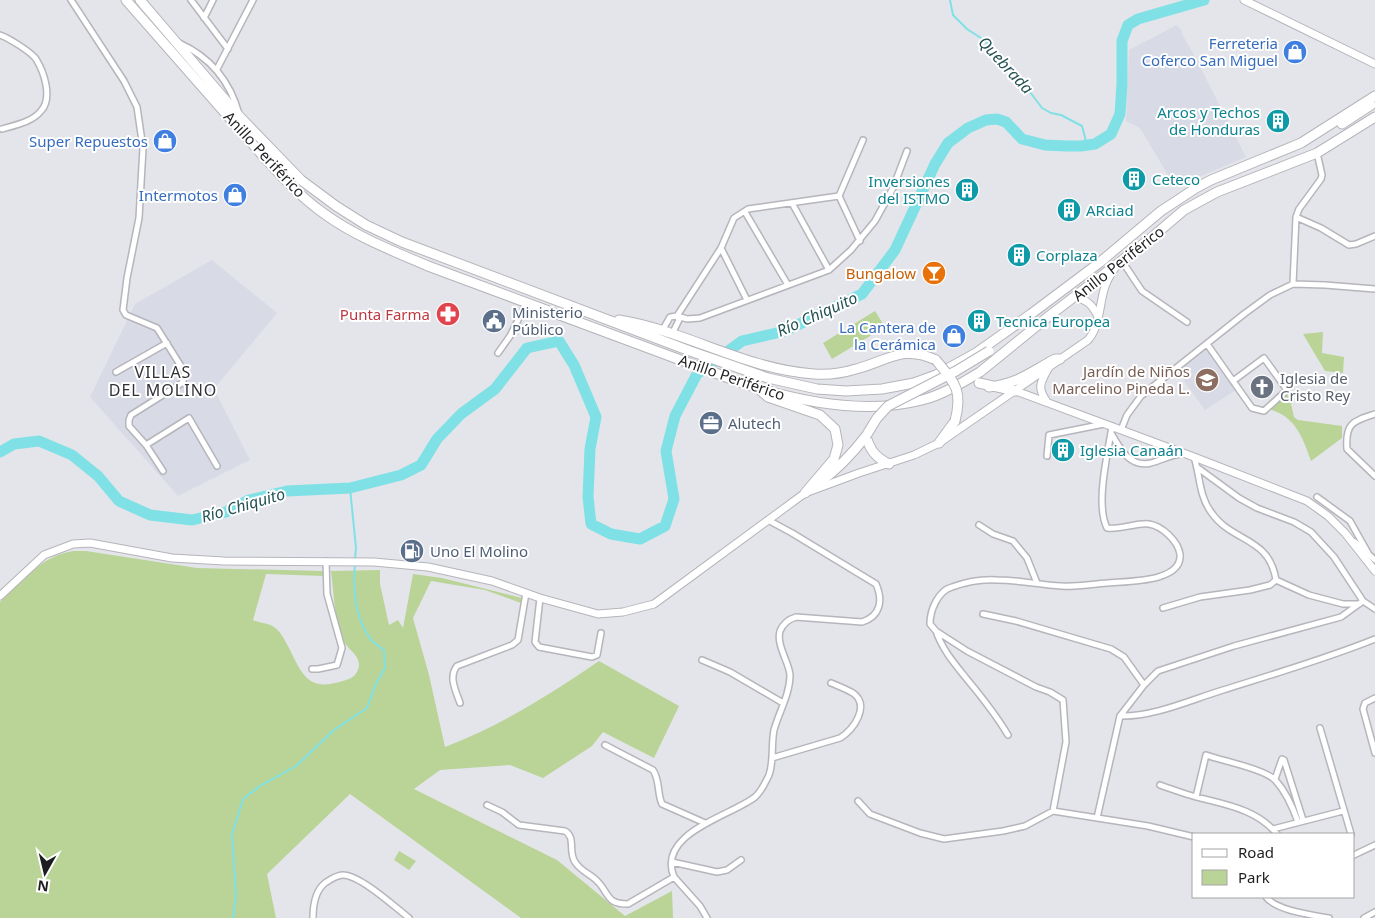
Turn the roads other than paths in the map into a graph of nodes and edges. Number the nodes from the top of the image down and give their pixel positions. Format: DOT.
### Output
graph roads {
  1 [pos="71,0"];
  2 [pos="126,0"];
  3 [pos="140,0"];
  4 [pos="191,0"];
  5 [pos="213,0"];
  6 [pos="253,0"];
  7 [pos="1244,0"];
  8 [pos="204,18"];
  9 [pos="0,35"];
  10 [pos="175,41"];
  11 [pos="228,49"];
  12 [pos="1375,64"];
  13 [pos="218,70"];
  14 [pos="1375,96"];
  15 [pos="1375,102"];
  16 [pos="1375,110"];
  17 [pos="240,116"];
  18 [pos="1375,116"];
  19 [pos="2,129"];
  20 [pos="863,140"];
  21 [pos="907,152"];
  22 [pos="1317,153"];
  23 [pos="1196,188"];
  24 [pos="1217,192"];
  25 [pos="838,196"];
  26 [pos="792,203"];
  27 [pos="745,212"];
  28 [pos="1296,217"];
  29 [pos="1375,236"];
  30 [pos="860,240"];
  31 [pos="721,248"];
  32 [pos="1119,263"];
  33 [pos="829,270"];
  34 [pos="1293,284"];
  35 [pos="788,285"];
  36 [pos="1375,289"];
  37 [pos="1075,297"];
  38 [pos="746,300"];
  39 [pos="527,302"];
  40 [pos="1031,314"];
  41 [pos="676,316"];
  42 [pos="1098,317"];
  43 [pos="602,318"];
  44 [pos="1187,322"];
  45 [pos="662,330"];
  46 [pos="672,334"];
  47 [pos="167,343"];
  48 [pos="1207,344"];
  49 [pos="498,352"];
  50 [pos="1060,359"];
  51 [pos="1050,366"];
  52 [pos="116,372"];
  53 [pos="1033,378"];
  54 [pos="1233,381"];
  55 [pos="979,383"];
  56 [pos="753,386"];
  57 [pos="990,386"];
  58 [pos="1016,391"];
  59 [pos="1036,398"];
  60 [pos="1047,402"];
  61 [pos="1375,414"];
  62 [pos="1104,424"];
  63 [pos="1112,429"];
  64 [pos="1121,430"];
  65 [pos="866,436"];
  66 [pos="939,443"];
  67 [pos="146,445"];
  68 [pos="1185,454"];
  69 [pos="1047,456"];
  70 [pos="1194,456"];
  71 [pos="889,464"];
  72 [pos="217,466"];
  73 [pos="1197,467"];
  74 [pos="163,471"];
  75 [pos="1375,476"];
  76 [pos="805,493"];
  77 [pos="1317,497"];
  78 [pos="768,520"];
  79 [pos="979,525"];
  80 [pos="1345,533"];
  81 [pos="1368,553"];
  82 [pos="1375,560"];
  83 [pos="326,561"];
  84 [pos="1375,572"];
  85 [pos="1276,580"];
  86 [pos="1036,583"];
  87 [pos="526,593"];
  88 [pos="0,596"];
  89 [pos="540,598"];
  90 [pos="1361,602"];
  91 [pos="1163,608"];
  92 [pos="1375,609"];
  93 [pos="983,614"];
  94 [pos="936,631"];
  95 [pos="601,633"];
  96 [pos="1375,639"];
  97 [pos="702,660"];
  98 [pos="312,669"];
  99 [pos="832,683"];
  100 [pos="1144,685"];
  101 [pos="1375,698"];
  102 [pos="460,703"];
  103 [pos="783,703"];
  104 [pos="1120,716"];
  105 [pos="1320,728"];
  106 [pos="1008,735"];
  107 [pos="605,744"];
  108 [pos="1375,753"];
  109 [pos="772,758"];
  110 [pos="1275,779"];
  111 [pos="1160,785"];
  112 [pos="1196,797"];
  113 [pos="858,802"];
  114 [pos="487,805"];
  115 [pos="1053,811"];
  116 [pos="1343,811"];
  117 [pos="1097,818"];
  118 [pos="1300,821"];
  119 [pos="706,823"];
  120 [pos="1273,829"];
  121 [pos="1276,833"];
  122 [pos="1351,833"];
  123 [pos="1192,837"];
  124 [pos="1375,845"];
  125 [pos="1355,855"];
  126 [pos="741,860"];
  127 [pos="672,862"];
  128 [pos="674,877"];
  129 [pos="1267,898"];
  130 [pos="1375,912"];
  131 [pos="313,918"];
  132 [pos="409,918"];
  133 [pos="707,918"];
  134 [pos="1329,918"];
  135 [pos="1364,918"];
  1 -- 47 [label="street"];
  2 -- 39 [label="highway, Anillo Periférico"];
  3 -- 10 [label="highway, Anillo Periférico"];
  4 -- 8 [label="street"];
  5 -- 8 [label="street"];
  6 -- 11 [label="street"];
  7 -- 12 [label="main road"];
  8 -- 11 [label="street"];
  9 -- 19 [label="street"];
  10 -- 13 [label="street"];
  10 -- 17 [label="highway, Anillo Periférico"];
  11 -- 13 [label="street"];
  13 -- 17 [label="street"];
  14 -- 23 [label="highway, Anillo Periférico"];
  15 -- 23 [label="highway"];
  16 -- 24 [label="highway"];
  17 -- 43 [label="highway, Anillo Periférico"];
  18 -- 22 [label="highway, Anillo Periférico"];
  20 -- 25 [label="street"];
  21 -- 30 [label="street"];
  22 -- 24 [label="highway, Anillo Periférico"];
  22 -- 28 [label="street"];
  23 -- 40 [label="highway, Anillo Periférico"];
  24 -- 32 [label="highway, Anillo Periférico"];
  25 -- 26 [label="street"];
  25 -- 30 [label="street"];
  26 -- 27 [label="street"];
  26 -- 33 [label="street"];
  27 -- 31 [label="street"];
  27 -- 35 [label="street"];
  28 -- 29 [label="street"];
  28 -- 34 [label="street"];
  30 -- 33 [label="street"];
  31 -- 38 [label="street"];
  31 -- 41 [label="street"];
  32 -- 37 [label="highway, Anillo Periférico"];
  32 -- 42 [label="main road"];
  32 -- 44 [label="street"];
  33 -- 35 [label="street"];
  34 -- 36 [label="street"];
  34 -- 48 [label="street"];
  35 -- 38 [label="street"];
  37 -- 42 [label="main road"];
  37 -- 56 [label="highway, Anillo Periférico"];
  38 -- 41 [label="street"];
  39 -- 49 [label="street"];
  39 -- 56 [label="highway, Anillo Periférico"];
  40 -- 43 [label="highway, Anillo Periférico"];
  40 -- 65 [label="highway, bridge"];
  41 -- 45 [label="street"];
  41 -- 46 [label="street"];
  42 -- 50 [label="main road"];
  43 -- 45 [label="highway"];
  45 -- 46 [label="highway"];
  46 -- 66 [label="highway, bridge"];
  47 -- 52 [label="street"];
  47 -- 67 [label="street"];
  48 -- 54 [label="street"];
  48 -- 64 [label="street"];
  50 -- 51 [label="main road"];
  50 -- 57 [label="highway"];
  51 -- 53 [label="main road"];
  51 -- 60 [label="main road"];
  53 -- 58 [label="main road"];
  53 -- 59 [label="main road"];
  54 -- 54 [label="street"];
  55 -- 57 [label="highway"];
  56 -- 76 [label="highway"];
  57 -- 58 [label="highway"];
  58 -- 59 [label="main road"];
  58 -- 66 [label="main road"];
  59 -- 60 [label="main road"];
  60 -- 62 [label="main road"];
  61 -- 75 [label="street"];
  62 -- 63 [label="main road"];
  62 -- 69 [label="street"];
  63 -- 64 [label="main road"];
  63 -- 68 [label="street"];
  63 -- 86 [label="street"];
  64 -- 68 [label="main road"];
  65 -- 71 [label="highway"];
  65 -- 76 [label="highway"];
  66 -- 71 [label="main road"];
  67 -- 72 [label="street"];
  67 -- 74 [label="street"];
  68 -- 70 [label="main road"];
  70 -- 73 [label="street"];
  70 -- 80 [label="main road"];
  71 -- 76 [label="main road"];
  73 -- 85 [label="street"];
  73 -- 90 [label="street"];
  76 -- 78 [label="main road"];
  77 -- 81 [label="street"];
  78 -- 89 [label="main road"];
  78 -- 103 [label="street"];
  79 -- 86 [label="street"];
  80 -- 81 [label="street"];
  80 -- 84 [label="main road"];
  81 -- 82 [label="street"];
  83 -- 87 [label="main road"];
  83 -- 88 [label="main road"];
  83 -- 98 [label="street"];
  85 -- 90 [label="street"];
  85 -- 91 [label="street"];
  86 -- 94 [label="street"];
  87 -- 89 [label="main road"];
  87 -- 102 [label="street"];
  89 -- 95 [label="street"];
  90 -- 92 [label="street"];
  90 -- 100 [label="street"];
  93 -- 100 [label="street"];
  94 -- 106 [label="street"];
  94 -- 115 [label="street"];
  96 -- 104 [label="street"];
  97 -- 103 [label="street"];
  99 -- 109 [label="street"];
  100 -- 104 [label="street"];
  101 -- 108 [label="street"];
  103 -- 109 [label="street"];
  104 -- 117 [label="street"];
  105 -- 116 [label="street"];
  107 -- 119 [label="street"];
  109 -- 119 [label="street"];
  110 -- 112 [label="street"];
  110 -- 118 [label="street"];
  110 -- 118 [label="street"];
  111 -- 112 [label="street"];
  112 -- 120 [label="street"];
  113 -- 115 [label="street"];
  114 -- 128 [label="street"];
  115 -- 117 [label="street"];
  116 -- 118 [label="street"];
  116 -- 122 [label="street"];
  117 -- 123 [label="street"];
  118 -- 120 [label="street"];
  119 -- 127 [label="street"];
  120 -- 121 [label="street"];
  124 -- 125 [label="street"];
  126 -- 127 [label="street"];
  127 -- 128 [label="street"];
  128 -- 133 [label="street"];
  129 -- 134 [label="street"];
  130 -- 135 [label="street"];
  131 -- 132 [label="street"];
}
